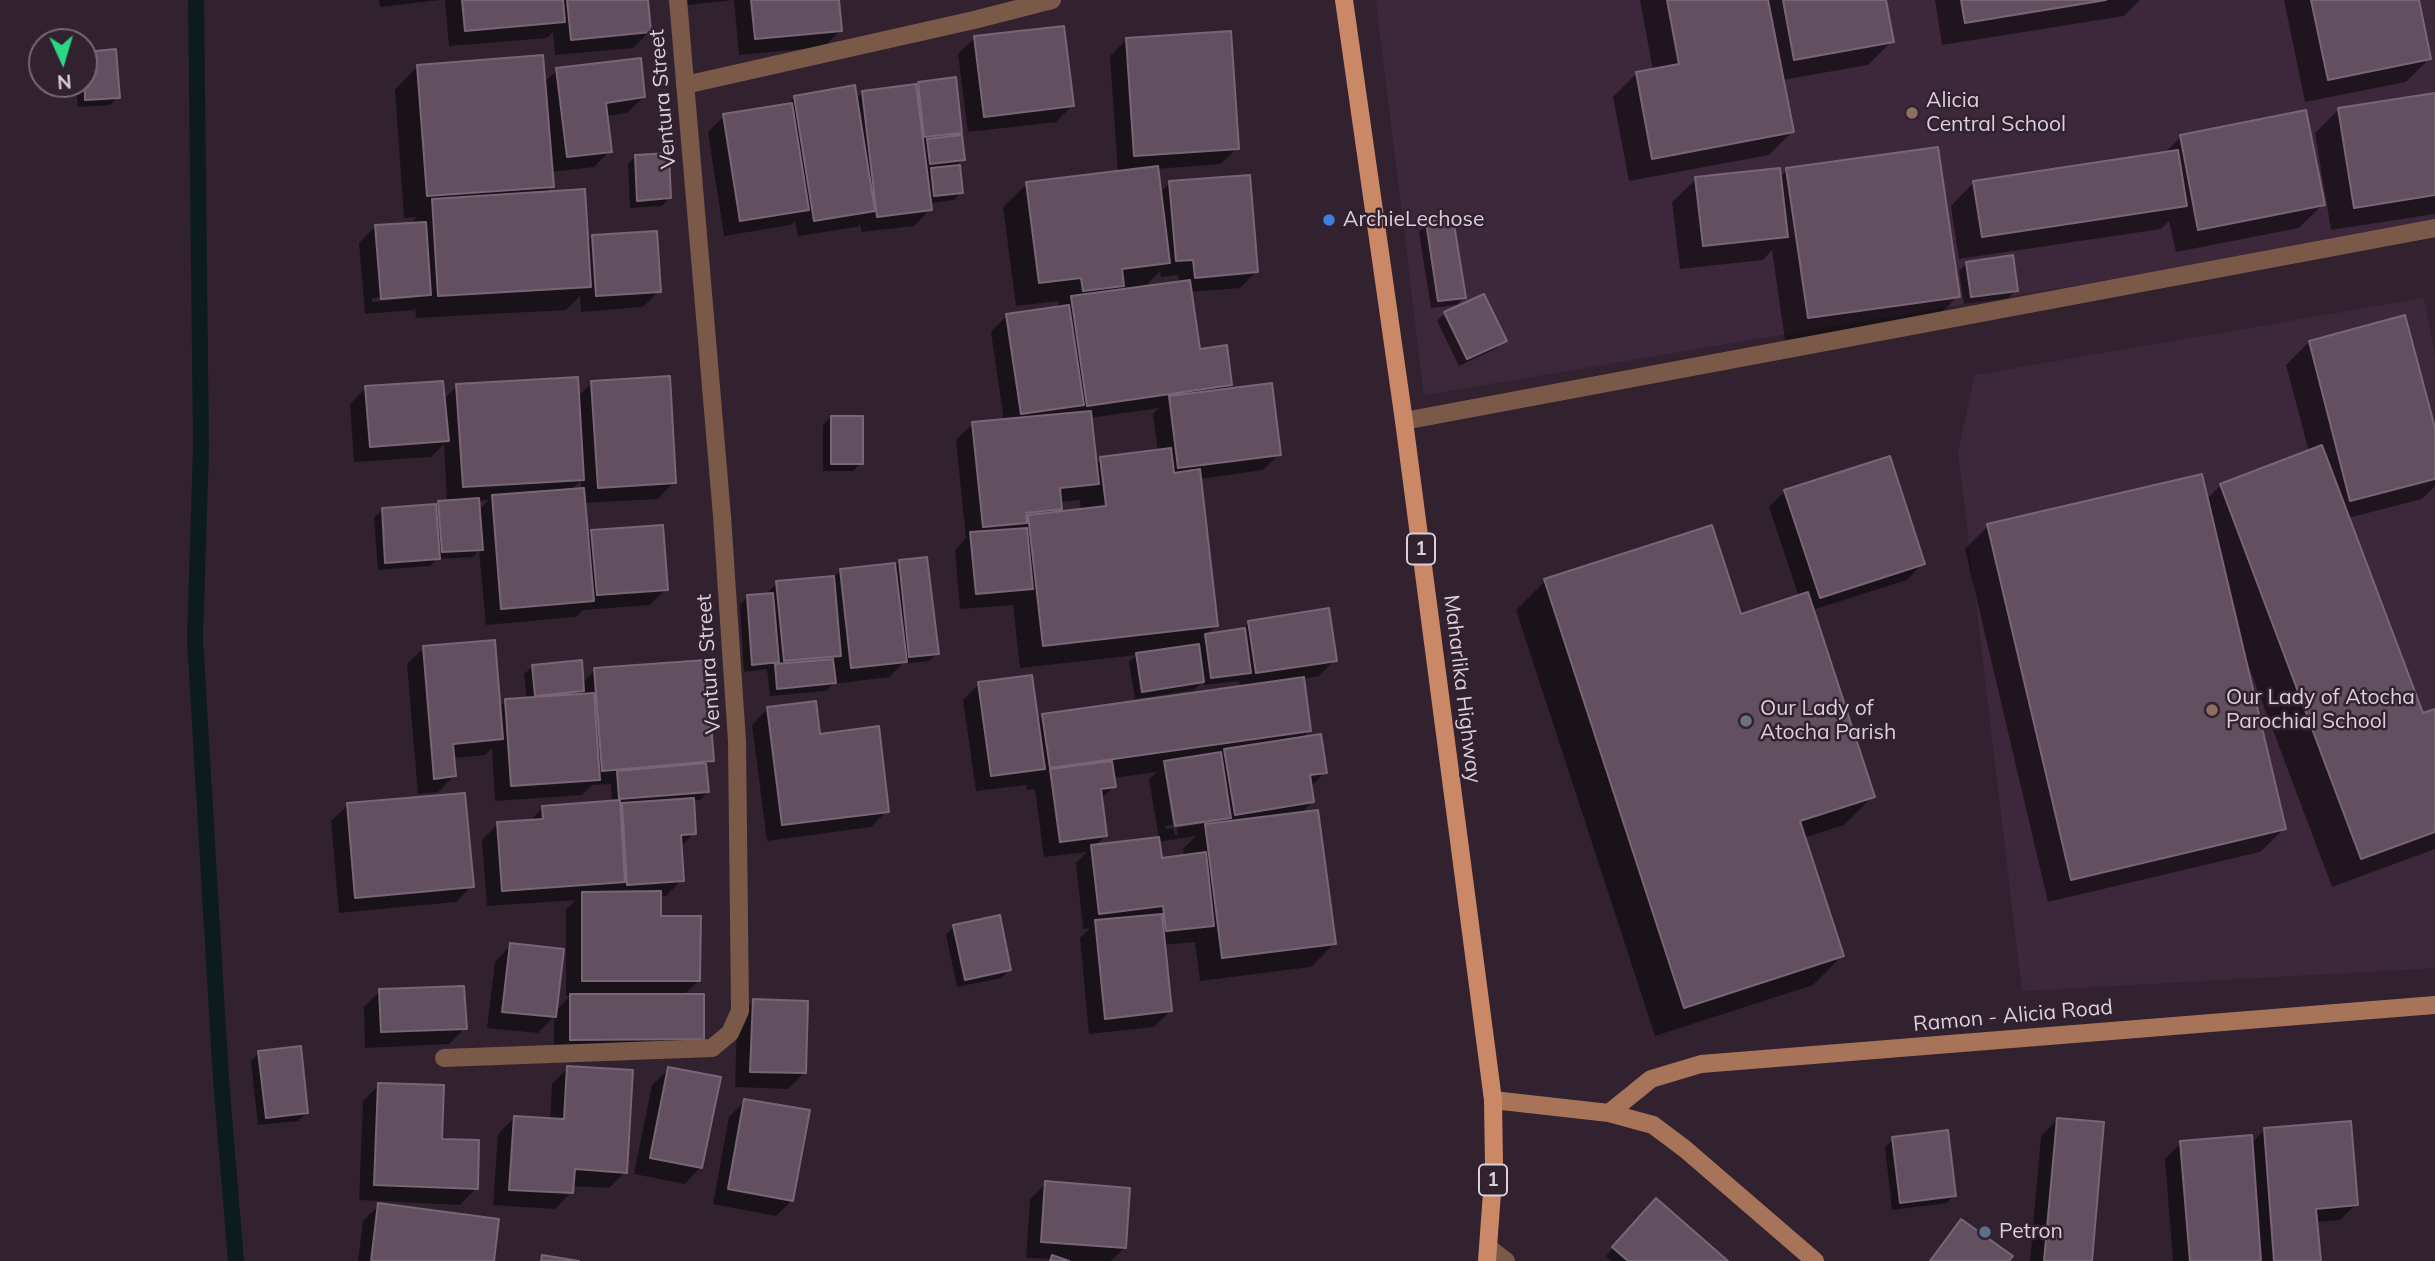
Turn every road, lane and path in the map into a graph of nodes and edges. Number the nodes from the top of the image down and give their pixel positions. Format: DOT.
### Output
graph roads {
  1 [pos="678,0"];
  2 [pos="1052,0"];
  3 [pos="1344,0"];
  4 [pos="685,85"];
  5 [pos="2435,228"];
  6 [pos="1404,421"];
  7 [pos="2435,1006"];
  8 [pos="444,1058"];
  9 [pos="1493,1100"];
  10 [pos="1609,1113"];
  11 [pos="1488,1254"];
  12 [pos="1506,1261"];
  13 [pos="1815,1261"];
  1 -- 4 [label="street, Ventura Street"];
  2 -- 4 [label="street"];
  3 -- 6 [label="main road, Maharlika Highway / 1"];
  4 -- 8 [label="street, Ventura Street"];
  5 -- 6 [label="street"];
  6 -- 9 [label="main road, Maharlika Highway / 1"];
  7 -- 10 [label="main road, Ramon - Alicia Road"];
  9 -- 10 [label="main road"];
  9 -- 11 [label="main road, Maharlika Highway / 1"];
  10 -- 13 [label="main road"];
  11 -- 12 [label="street"];
}
